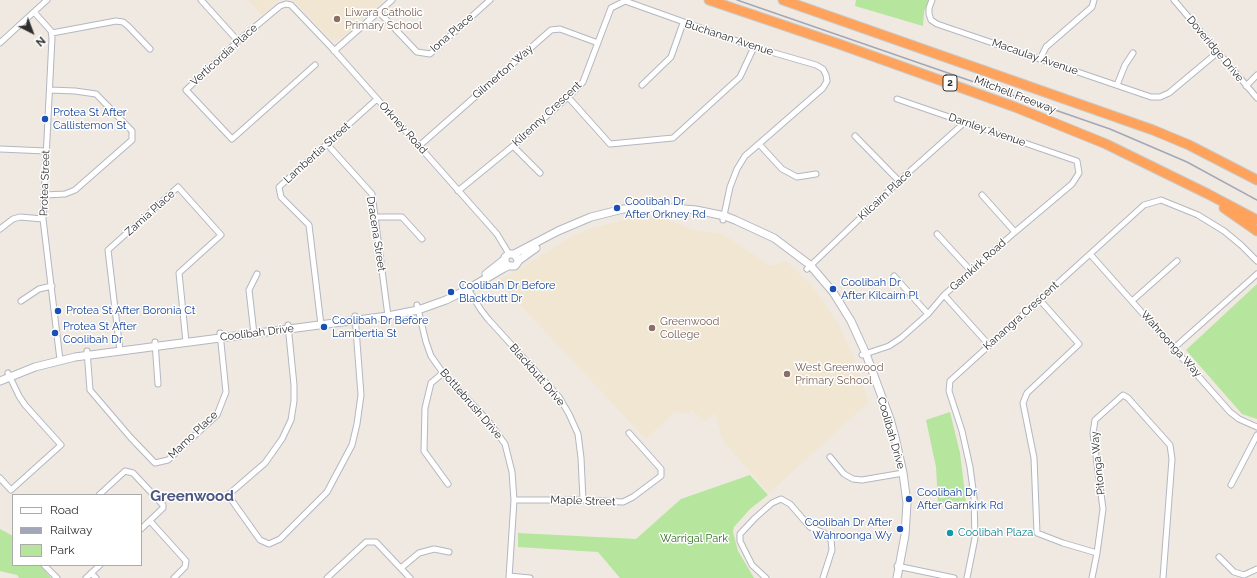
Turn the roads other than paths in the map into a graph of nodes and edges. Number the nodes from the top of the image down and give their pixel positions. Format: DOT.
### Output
graph roads {
  1 [pos="47,0"];
  2 [pos="201,0"];
  3 [pos="392,0"];
  4 [pos="490,0"];
  5 [pos="709,0"];
  6 [pos="783,0"];
  7 [pos="932,0"];
  8 [pos="1094,0"];
  9 [pos="1174,0"];
  10 [pos="625,1"];
  11 [pos="291,5"];
  12 [pos="34,12"];
  13 [pos="379,12"];
  14 [pos="683,23"];
  15 [pos="52,33"];
  16 [pos="238,41"];
  17 [pos="598,42"];
  18 [pos="0,43"];
  19 [pos="754,47"];
  20 [pos="150,49"];
  21 [pos="334,51"];
  22 [pos="1218,52"];
  23 [pos="1133,53"];
  24 [pos="1040,59"];
  25 [pos="314,65"];
  26 [pos="1257,74"];
  27 [pos="642,85"];
  28 [pos="1117,86"];
  29 [pos="1246,86"];
  30 [pos="50,90"];
  31 [pos="568,97"];
  32 [pos="1257,98"];
  33 [pos="377,99"];
  34 [pos="897,99"];
  35 [pos="965,122"];
  36 [pos="855,136"];
  37 [pos="327,144"];
  38 [pos="759,144"];
  39 [pos="419,146"];
  40 [pos="513,146"];
  41 [pos="0,149"];
  42 [pos="46,151"];
  43 [pos="1077,161"];
  44 [pos="540,173"];
  45 [pos="816,174"];
  46 [pos="1257,180"];
  47 [pos="899,181"];
  48 [pos="1184,182"];
  49 [pos="458,190"];
  50 [pos="45,195"];
  51 [pos="982,195"];
  52 [pos="375,216"];
  53 [pos="43,218"];
  54 [pos="724,218"];
  55 [pos="1257,220"];
  56 [pos="0,229"];
  57 [pos="1257,231"];
  58 [pos="1015,232"];
  59 [pos="937,234"];
  60 [pos="422,239"];
  61 [pos="1090,254"];
  62 [pos="509,256"];
  63 [pos="518,261"];
  64 [pos="1177,261"];
  65 [pos="1257,261"];
  66 [pos="508,266"];
  67 [pos="809,267"];
  68 [pos="971,271"];
  69 [pos="257,274"];
  70 [pos="1257,274"];
  71 [pos="894,276"];
  72 [pos="52,286"];
  73 [pos="467,287"];
  74 [pos="944,295"];
  75 [pos="1039,299"];
  76 [pos="21,301"];
  77 [pos="1132,301"];
  78 [pos="417,308"];
  79 [pos="388,314"];
  80 [pos="928,314"];
  81 [pos="355,318"];
  82 [pos="321,323"];
  83 [pos="288,327"];
  84 [pos="254,331"];
  85 [pos="221,336"];
  86 [pos="186,340"];
  87 [pos="155,344"];
  88 [pos="989,345"];
  89 [pos="120,348"];
  90 [pos="1174,348"];
  91 [pos="87,353"];
  92 [pos="864,355"];
  93 [pos="60,358"];
  94 [pos="443,373"];
  95 [pos="8,375"];
  96 [pos="0,376"];
  97 [pos="0,381"];
  98 [pos="158,384"];
  99 [pos="1257,427"];
  100 [pos="629,433"];
  101 [pos="1257,435"];
  102 [pos="830,457"];
  103 [pos="901,473"];
  104 [pos="0,478"];
  105 [pos="448,484"];
  106 [pos="1231,485"];
  107 [pos="100,494"];
  108 [pos="514,500"];
  109 [pos="583,500"];
  110 [pos="150,521"];
  111 [pos="142,528"];
  112 [pos="449,552"];
  113 [pos="1097,553"];
  114 [pos="1219,557"];
  115 [pos="45,566"];
  116 [pos="99,566"];
  117 [pos="898,566"];
  118 [pos="402,568"];
  119 [pos="1257,569"];
  120 [pos="91,573"];
  121 [pos="509,577"];
  122 [pos="57,578"];
  123 [pos="86,578"];
  124 [pos="96,578"];
  125 [pos="174,578"];
  126 [pos="327,578"];
  127 [pos="410,578"];
  128 [pos="530,578"];
  129 [pos="766,578"];
  130 [pos="823,578"];
  131 [pos="893,578"];
  132 [pos="897,578"];
  133 [pos="954,578"];
  134 [pos="967,578"];
  135 [pos="1092,578"];
  136 [pos="1163,578"];
  1 -- 12 [label="street"];
  2 -- 16 [label="street"];
  3 -- 13 [label="street"];
  4 -- 13 [label="street, Iona Place"];
  5 -- 48 [label="highway, Mitchell Freeway / 2"];
  6 -- 46 [label="highway, Mitchell Freeway / 2"];
  7 -- 24 [label="street, Macaulay Avenue"];
  8 -- 24 [label="street"];
  9 -- 22 [label="street, Doveridge Drive"];
  10 -- 14 [label="street, Buchanan Avenue"];
  10 -- 17 [label="street, Kilrenny Crescent"];
  11 -- 16 [label="street, Verticordia Place"];
  11 -- 21 [label="street, Orkney Road"];
  12 -- 15 [label="street"];
  12 -- 18 [label="street"];
  13 -- 21 [label="street"];
  14 -- 19 [label="street, Buchanan Avenue"];
  14 -- 27 [label="street"];
  15 -- 20 [label="street"];
  15 -- 30 [label="street, Protea Street"];
  16 -- 25 [label="street, Verticordia Place"];
  17 -- 31 [label="street, Kilrenny Crescent"];
  17 -- 39 [label="street, Gilmerton Way"];
  19 -- 31 [label="street"];
  19 -- 38 [label="street, Buchanan Avenue"];
  21 -- 33 [label="street, Orkney Road"];
  22 -- 28 [label="street, Macaulay Avenue"];
  22 -- 29 [label="street, Doveridge Drive"];
  23 -- 28 [label="street"];
  24 -- 28 [label="street, Macaulay Avenue"];
  26 -- 29 [label="street"];
  29 -- 32 [label="street, Doveridge Drive"];
  30 -- 42 [label="street, Protea Street"];
  30 -- 50 [label="street"];
  31 -- 40 [label="street, Kilrenny Crescent"];
  33 -- 37 [label="street, Lambertia Street"];
  33 -- 39 [label="street, Orkney Road"];
  34 -- 35 [label="street, Darnley Avenue"];
  35 -- 43 [label="street, Darnley Avenue"];
  35 -- 47 [label="street, Kilcairn Place"];
  36 -- 47 [label="street"];
  37 -- 52 [label="street, Dracena Street"];
  37 -- 82 [label="street, Lambertia Street"];
  38 -- 45 [label="street"];
  38 -- 54 [label="street"];
  39 -- 49 [label="street, Orkney Road"];
  40 -- 44 [label="street"];
  40 -- 49 [label="street, Kilrenny Crescent"];
  41 -- 42 [label="street"];
  42 -- 50 [label="street, Protea Street"];
  43 -- 58 [label="street, Garnkirk Road"];
  47 -- 67 [label="street, Kilcairn Place"];
  48 -- 55 [label="highway, Mitchell Freeway / 2"];
  48 -- 57 [label="highway"];
  49 -- 62 [label="street, Orkney Road"];
  50 -- 53 [label="street, Protea Street"];
  51 -- 58 [label="street"];
  52 -- 60 [label="street"];
  52 -- 79 [label="street, Dracena Street"];
  53 -- 56 [label="street"];
  53 -- 72 [label="street, Protea Street"];
  54 -- 62 [label="main road, Coolibah Drive"];
  54 -- 63 [label="main road, Coolibah Drive"];
  54 -- 67 [label="main road, Coolibah Drive"];
  58 -- 68 [label="street, Garnkirk Road"];
  59 -- 68 [label="street"];
  61 -- 65 [label="street, Kanangra Crescent"];
  61 -- 75 [label="street, Kanangra Crescent"];
  61 -- 77 [label="street, Wahroonga Way"];
  62 -- 63 [label="main road"];
  62 -- 66 [label="main road"];
  62 -- 73 [label="main road, Coolibah Drive"];
  63 -- 66 [label="main road, Coolibah Drive"];
  64 -- 77 [label="street"];
  66 -- 73 [label="main road, Coolibah Drive"];
  67 -- 92 [label="main road, Coolibah Drive"];
  68 -- 74 [label="street, Garnkirk Road"];
  69 -- 84 [label="street"];
  70 -- 90 [label="street"];
  71 -- 80 [label="street"];
  72 -- 76 [label="street"];
  72 -- 93 [label="street, Protea Street"];
  73 -- 78 [label="main road, Coolibah Drive"];
  73 -- 109 [label="street, Blackbutt Drive"];
  74 -- 80 [label="street, Garnkirk Road"];
  74 -- 88 [label="street"];
  75 -- 88 [label="street, Kanangra Crescent"];
  75 -- 113 [label="street"];
  77 -- 90 [label="street, Wahroonga Way"];
  78 -- 79 [label="main road, Coolibah Drive"];
  78 -- 94 [label="street, Bottlebrush Drive"];
  79 -- 81 [label="main road, Coolibah Drive"];
  80 -- 92 [label="street, Garnkirk Road"];
  81 -- 82 [label="main road, Coolibah Drive"];
  81 -- 83 [label="street"];
  82 -- 83 [label="main road, Coolibah Drive"];
  83 -- 84 [label="main road, Coolibah Drive"];
  84 -- 85 [label="main road, Coolibah Drive"];
  85 -- 86 [label="main road, Coolibah Drive"];
  85 -- 91 [label="street, Mamo Place"];
  86 -- 87 [label="main road, Coolibah Drive"];
  86 -- 89 [label="street, Zamia Place"];
  87 -- 89 [label="main road, Coolibah Drive"];
  87 -- 98 [label="street"];
  88 -- 134 [label="street, Kanangra Crescent"];
  89 -- 91 [label="main road, Coolibah Drive"];
  90 -- 99 [label="street, Wahroonga Way"];
  91 -- 93 [label="main road, Coolibah Drive"];
  92 -- 103 [label="main road, Coolibah Drive"];
  93 -- 95 [label="main road, Coolibah Drive"];
  94 -- 105 [label="street"];
  94 -- 108 [label="street, Bottlebrush Drive"];
  95 -- 96 [label="main road, Coolibah Drive"];
  95 -- 97 [label="main road, Coolibah Drive"];
  95 -- 104 [label="street"];
  100 -- 109 [label="street, Maple Street"];
  101 -- 106 [label="street"];
  102 -- 103 [label="street"];
  103 -- 117 [label="main road, Coolibah Drive"];
  107 -- 110 [label="street"];
  108 -- 109 [label="street, Maple Street"];
  108 -- 121 [label="street, Bottlebrush Drive"];
  110 -- 111 [label="street"];
  110 -- 125 [label="street"];
  112 -- 118 [label="street"];
  113 -- 135 [label="street, Pitonga Way"];
  113 -- 136 [label="street, Pitonga Way"];
  114 -- 119 [label="street"];
  115 -- 122 [label="street"];
  116 -- 120 [label="street"];
  117 -- 131 [label="main road, Coolibah Drive"];
  117 -- 132 [label="main road, Coolibah Drive"];
  117 -- 133 [label="street"];
  118 -- 126 [label="street"];
  118 -- 127 [label="street"];
  120 -- 123 [label="street"];
  120 -- 124 [label="street"];
  121 -- 128 [label="street"];
  129 -- 130 [label="street"];
}
